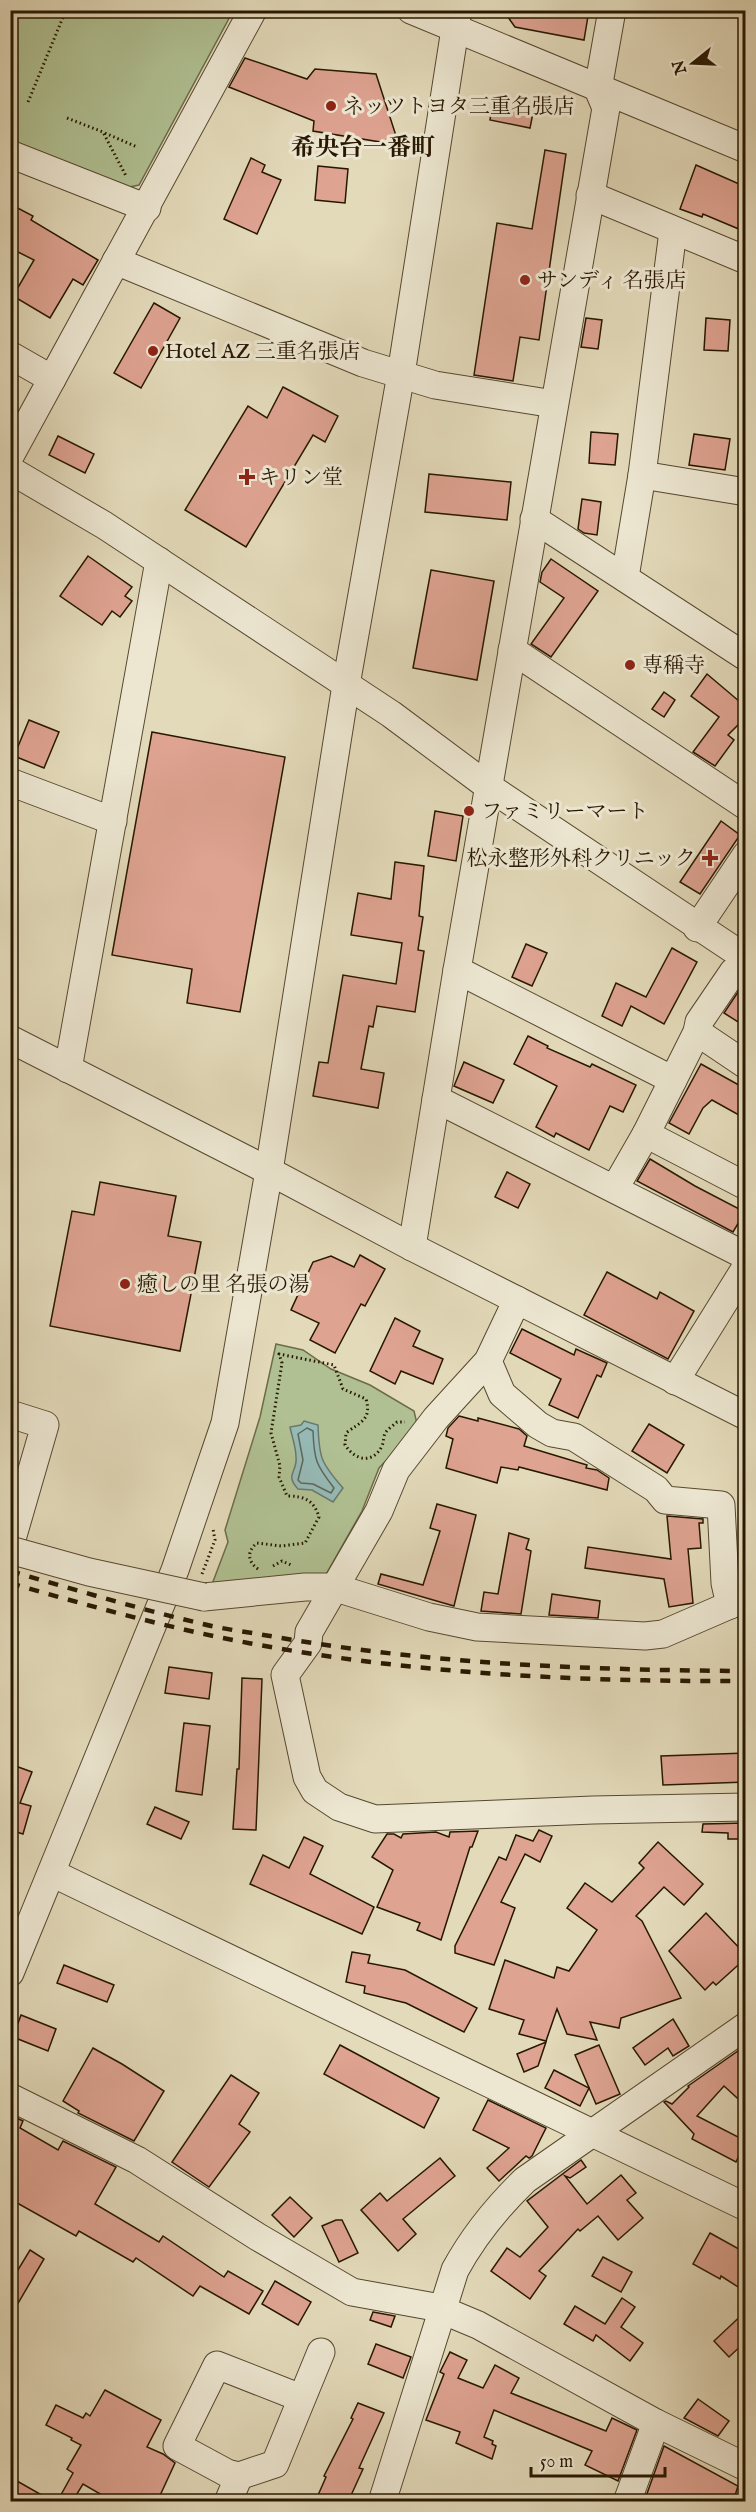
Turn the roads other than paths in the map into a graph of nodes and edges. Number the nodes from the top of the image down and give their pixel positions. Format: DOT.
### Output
graph roads {
  1 [pos="253,10"];
  2 [pos="411,10"];
  3 [pos="612,10"];
  4 [pos="456,20"];
  5 [pos="598,89"];
  6 [pos="746,149"];
  7 [pos="10,154"];
  8 [pos="590,195"];
  9 [pos="147,208"];
  10 [pos="673,231"];
  11 [pos="746,260"];
  12 [pos="116,261"];
  13 [pos="10,355"];
  14 [pos="401,374"];
  15 [pos="52,379"];
  16 [pos="554,404"];
  17 [pos="10,456"];
  18 [pos="10,471"];
  19 [pos="642,475"];
  20 [pos="746,492"];
  21 [pos="534,519"];
  22 [pos="159,561"];
  23 [pos="625,577"];
  24 [pos="512,650"];
  25 [pos="746,657"];
  26 [pos="346,685"];
  27 [pos="10,782"];
  28 [pos="489,787"];
  29 [pos="746,806"];
  30 [pos="113,821"];
  31 [pos="746,855"];
  32 [pos="697,928"];
  33 [pos="739,965"];
  34 [pos="457,970"];
  35 [pos="697,1032"];
  36 [pos="10,1039"];
  37 [pos="746,1065"];
  38 [pos="68,1069"];
  39 [pos="673,1080"];
  40 [pos="436,1099"];
  41 [pos="646,1134"];
  42 [pos="268,1171"];
  43 [pos="746,1186"];
  44 [pos="615,1188"];
  45 [pos="412,1247"];
  46 [pos="746,1256"];
  47 [pos="746,1267"];
  48 [pos="517,1300"];
  49 [pos="488,1360"];
  50 [pos="675,1381"];
  51 [pos="10,1414"];
  52 [pos="746,1416"];
  53 [pos="10,1548"];
  54 [pos="333,1587"];
  55 [pos="737,1602"];
  56 [pos="746,1807"];
  57 [pos="52,1873"];
  58 [pos="10,1973"];
  59 [pos="746,2026"];
  60 [pos="10,2097"];
  61 [pos="593,2132"];
  62 [pos="746,2207"];
  63 [pos="448,2308"];
  64 [pos="321,2352"];
  65 [pos="302,2398"];
  66 [pos="656,2423"];
  67 [pos="746,2467"];
  68 [pos="238,2476"];
  69 [pos="228,2502"];
  70 [pos="382,2502"];
  71 [pos="627,2502"];
  1 -- 9 [label="street"];
  2 -- 4 [label="street"];
  3 -- 5 [label="street"];
  4 -- 5 [label="street"];
  4 -- 14 [label="street"];
  5 -- 6 [label="street"];
  5 -- 8 [label="street"];
  7 -- 9 [label="street"];
  8 -- 10 [label="street"];
  8 -- 16 [label="street"];
  9 -- 12 [label="street"];
  10 -- 11 [label="street"];
  10 -- 19 [label="street"];
  12 -- 14 [label="street"];
  12 -- 15 [label="street"];
  13 -- 15 [label="street"];
  14 -- 16 [label="street"];
  14 -- 26 [label="street"];
  15 -- 17 [label="street"];
  16 -- 21 [label="street"];
  18 -- 22 [label="street"];
  19 -- 20 [label="street"];
  19 -- 23 [label="street"];
  21 -- 23 [label="street"];
  21 -- 24 [label="street"];
  22 -- 26 [label="street"];
  22 -- 30 [label="street"];
  23 -- 25 [label="street"];
  24 -- 28 [label="street"];
  24 -- 29 [label="street"];
  26 -- 28 [label="street"];
  26 -- 42 [label="street"];
  27 -- 30 [label="street"];
  28 -- 32 [label="street"];
  28 -- 34 [label="street"];
  30 -- 38 [label="street"];
  31 -- 32 [label="street"];
  32 -- 33 [label="street"];
  33 -- 35 [label="street"];
  34 -- 39 [label="street"];
  34 -- 40 [label="street"];
  35 -- 37 [label="street"];
  35 -- 39 [label="street"];
  36 -- 38 [label="street"];
  38 -- 42 [label="street"];
  39 -- 41 [label="street"];
  40 -- 44 [label="street"];
  40 -- 45 [label="street"];
  41 -- 43 [label="street"];
  41 -- 44 [label="street"];
  42 -- 45 [label="street"];
  42 -- 57 [label="street"];
  44 -- 46 [label="street"];
  45 -- 48 [label="street"];
  47 -- 50 [label="street"];
  48 -- 49 [label="street"];
  48 -- 50 [label="street"];
  49 -- 54 [label="street"];
  49 -- 55 [label="street"];
  50 -- 52 [label="street"];
  51 -- 53 [label="street"];
  53 -- 54 [label="street, bridge"];
  54 -- 55 [label="street"];
  54 -- 56 [label="street"];
  57 -- 58 [label="street"];
  57 -- 61 [label="street"];
  59 -- 61 [label="street"];
  60 -- 63 [label="street"];
  61 -- 62 [label="street"];
  61 -- 63 [label="street"];
  63 -- 66 [label="street"];
  63 -- 70 [label="street"];
  64 -- 65 [label="street"];
  65 -- 68 [label="street"];
  65 -- 68 [label="street"];
  66 -- 67 [label="street"];
  66 -- 71 [label="street"];
  68 -- 69 [label="street"];
}
